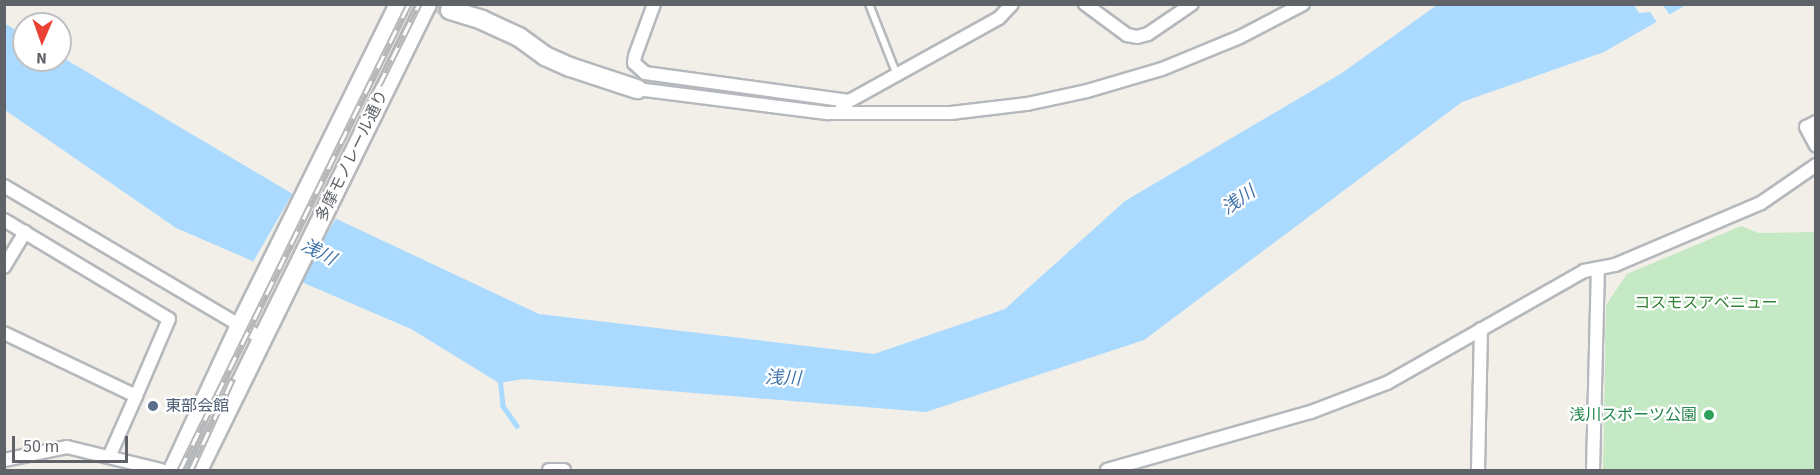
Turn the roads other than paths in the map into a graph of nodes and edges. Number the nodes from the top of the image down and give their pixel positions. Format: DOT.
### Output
graph roads {
  1 [pos="399,4"];
  2 [pos="427,4"];
  3 [pos="654,4"];
  4 [pos="869,4"];
  5 [pos="1012,4"];
  6 [pos="1085,4"];
  7 [pos="1192,4"];
  8 [pos="1303,4"];
  9 [pos="450,10"];
  10 [pos="897,75"];
  11 [pos="637,89"];
  12 [pos="849,101"];
  13 [pos="828,113"];
  14 [pos="1815,122"];
  15 [pos="1815,146"];
  16 [pos="1815,165"];
  17 [pos="4,186"];
  18 [pos="4,220"];
  19 [pos="25,232"];
  20 [pos="4,267"];
  21 [pos="1598,268"];
  22 [pos="241,324"];
  23 [pos="1481,329"];
  24 [pos="4,333"];
  25 [pos="263,334"];
  26 [pos="136,396"];
  27 [pos="109,457"];
  28 [pos="4,460"];
  29 [pos="161,471"];
  30 [pos="172,471"];
  31 [pos="198,471"];
  32 [pos="549,471"];
  33 [pos="564,471"];
  34 [pos="1107,471"];
  35 [pos="1478,471"];
  36 [pos="1593,471"];
  1 -- 22 [label="main road, 多摩モノレール通り"];
  2 -- 25 [label="main road, 多摩モノレール通り"];
  3 -- 12 [label="street"];
  4 -- 10 [label="lane"];
  5 -- 10 [label="street"];
  6 -- 7 [label="street"];
  8 -- 13 [label="street"];
  9 -- 11 [label="main road"];
  10 -- 12 [label="street"];
  11 -- 13 [label="street"];
  12 -- 13 [label="street"];
  14 -- 15 [label="street"];
  16 -- 21 [label="street"];
  17 -- 22 [label="street"];
  18 -- 19 [label="street"];
  19 -- 20 [label="street"];
  19 -- 26 [label="street"];
  21 -- 23 [label="street"];
  21 -- 36 [label="street"];
  22 -- 25 [label="street"];
  22 -- 30 [label="main road, 多摩モノレール通り"];
  23 -- 34 [label="street"];
  23 -- 35 [label="street"];
  24 -- 26 [label="street"];
  25 -- 31 [label="main road, 多摩モノレール通り"];
  26 -- 27 [label="street"];
  27 -- 28 [label="street"];
  27 -- 29 [label="street"];
  32 -- 33 [label="street"];
}
